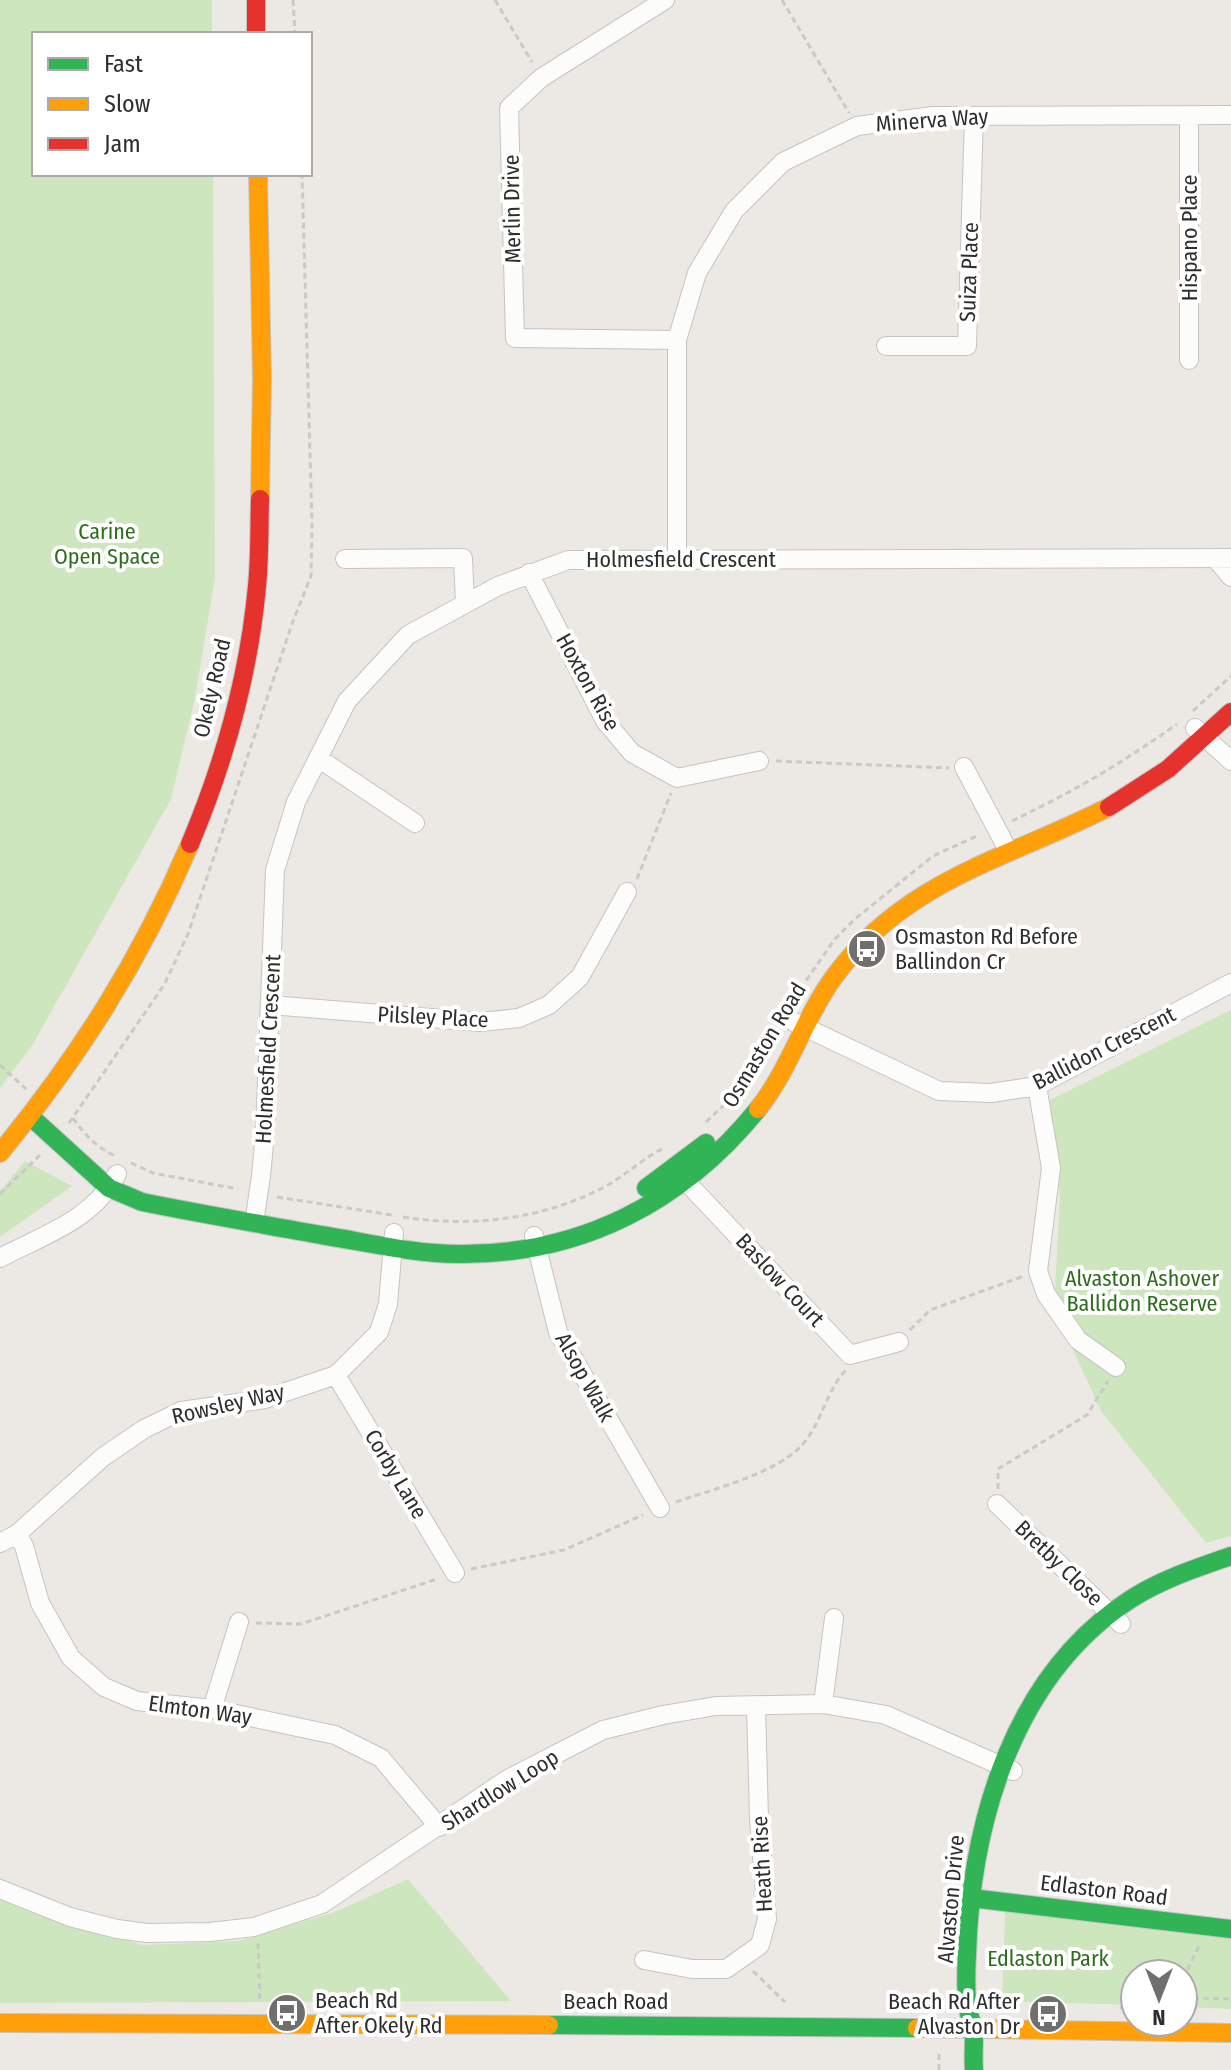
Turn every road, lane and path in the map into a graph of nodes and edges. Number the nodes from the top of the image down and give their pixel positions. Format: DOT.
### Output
graph roads {
  1 [pos="256,0"];
  2 [pos="293,0"];
  3 [pos="495,0"];
  4 [pos="665,0"];
  5 [pos="782,0"];
  6 [pos="256,32"];
  7 [pos="295,32"];
  8 [pos="541,78"];
  9 [pos="1231,115"];
  10 [pos="974,116"];
  11 [pos="1189,116"];
  12 [pos="857,126"];
  13 [pos="258,176"];
  14 [pos="677,340"];
  15 [pos="886,346"];
  16 [pos="1189,360"];
  17 [pos="1223,558"];
  18 [pos="345,559"];
  19 [pos="677,559"];
  20 [pos="529,573"];
  21 [pos="1231,577"];
  22 [pos="465,604"];
  23 [pos="1231,676"];
  24 [pos="1231,695"];
  25 [pos="1231,712"];
  26 [pos="1200,733"];
  27 [pos="318,758"];
  28 [pos="759,761"];
  29 [pos="1231,761"];
  30 [pos="964,767"];
  31 [pos="677,778"];
  32 [pos="1012,821"];
  33 [pos="415,823"];
  34 [pos="984,833"];
  35 [pos="1006,846"];
  36 [pos="627,892"];
  37 [pos="1231,983"];
  38 [pos="270,1005"];
  39 [pos="800,1025"];
  40 [pos="0,1065"];
  41 [pos="1037,1086"];
  42 [pos="37,1111"];
  43 [pos="73,1118"];
  44 [pos="703,1124"];
  45 [pos="669,1146"];
  46 [pos="0,1153"];
  47 [pos="680,1176"];
  48 [pos="113,1181"];
  49 [pos="238,1189"];
  50 [pos="277,1197"];
  51 [pos="255,1215"];
  52 [pos="393,1241"];
  53 [pos="536,1243"];
  54 [pos="0,1258"];
  55 [pos="1038,1271"];
  56 [pos="899,1342"];
  57 [pos="850,1355"];
  58 [pos="1116,1367"];
  59 [pos="336,1375"];
  60 [pos="997,1504"];
  61 [pos="660,1508"];
  62 [pos="8,1538"];
  63 [pos="1231,1556"];
  64 [pos="1231,1570"];
  65 [pos="455,1573"];
  66 [pos="834,1618"];
  67 [pos="1116,1618"];
  68 [pos="239,1622"];
  69 [pos="823,1704"];
  70 [pos="756,1706"];
  71 [pos="212,1709"];
  72 [pos="1007,1769"];
  73 [pos="439,1827"];
  74 [pos="0,1889"];
  75 [pos="978,1892"];
  76 [pos="1230,1920"];
  77 [pos="258,1926"];
  78 [pos="1209,1926"];
  79 [pos="1193,1958"];
  80 [pos="644,1960"];
  81 [pos="742,1960"];
  82 [pos="1199,1998"];
  83 [pos="1231,1999"];
  84 [pos="260,2007"];
  85 [pos="790,2007"];
  86 [pos="0,2023"];
  87 [pos="973,2027"];
  88 [pos="1231,2033"];
  89 [pos="974,2070"];
  1 -- 6 [label="street"];
  2 -- 7 [label="path"];
  3 -- 8 [label="path"];
  4 -- 8 [label="street, Merlin Drive"];
  5 -- 12 [label="path"];
  8 -- 14 [label="street, Merlin Drive"];
  9 -- 11 [label="street, Minerva Way"];
  10 -- 11 [label="street, Minerva Way"];
  10 -- 12 [label="street, Minerva Way"];
  10 -- 15 [label="street, Suiza Place"];
  11 -- 16 [label="street, Hispano Place"];
  12 -- 14 [label="street, Minerva Way"];
  13 -- 42 [label="street, Okely Road"];
  14 -- 19 [label="street, Minerva Way"];
  17 -- 19 [label="street, Holmesfield Crescent"];
  17 -- 21 [label="street, Holmesfield Crescent"];
  18 -- 22 [label="street"];
  19 -- 20 [label="street, Holmesfield Crescent"];
  20 -- 22 [label="street, Holmesfield Crescent"];
  20 -- 31 [label="street, Hoxton Rise"];
  22 -- 27 [label="street, Holmesfield Crescent"];
  23 -- 32 [label="path"];
  24 -- 26 [label="street, Osmaston Road"];
  25 -- 26 [label="street, Osmaston Road"];
  26 -- 29 [label="street"];
  26 -- 35 [label="street, Osmaston Road"];
  27 -- 33 [label="street"];
  27 -- 38 [label="street, Holmesfield Crescent"];
  28 -- 30 [label="path"];
  28 -- 31 [label="street"];
  30 -- 35 [label="street"];
  31 -- 36 [label="path"];
  34 -- 44 [label="path"];
  35 -- 39 [label="street, Osmaston Road"];
  36 -- 38 [label="street, Pilsley Place"];
  37 -- 41 [label="street, Ballidon Crescent"];
  38 -- 51 [label="street, Holmesfield Crescent"];
  39 -- 41 [label="street, Ballidon Crescent"];
  39 -- 47 [label="street, Osmaston Road"];
  40 -- 42 [label="path"];
  41 -- 55 [label="street"];
  42 -- 46 [label="street, Okely Road"];
  42 -- 48 [label="street, Osmaston Road"];
  43 -- 49 [label="path"];
  45 -- 50 [label="path"];
  47 -- 53 [label="street, Osmaston Road"];
  47 -- 57 [label="street, Baslow Court"];
  48 -- 51 [label="street, Osmaston Road"];
  48 -- 54 [label="street"];
  51 -- 52 [label="street, Osmaston Road"];
  52 -- 53 [label="street, Osmaston Road"];
  52 -- 59 [label="street, Rowsley Way"];
  53 -- 61 [label="street, Alsop Walk"];
  55 -- 56 [label="path"];
  55 -- 58 [label="street"];
  56 -- 57 [label="street"];
  57 -- 61 [label="path"];
  58 -- 60 [label="path"];
  59 -- 62 [label="street, Rowsley Way"];
  59 -- 65 [label="street, Corby Lane"];
  60 -- 67 [label="street, Bretby Close"];
  61 -- 65 [label="path"];
  62 -- 71 [label="street, Elmton Way"];
  63 -- 67 [label="street, Alvaston Drive"];
  64 -- 67 [label="street, Alvaston Drive"];
  65 -- 68 [label="path"];
  66 -- 69 [label="street"];
  67 -- 72 [label="street, Alvaston Drive"];
  68 -- 71 [label="street"];
  69 -- 70 [label="street, Shardlow Loop"];
  69 -- 72 [label="street, Shardlow Loop"];
  70 -- 73 [label="street, Shardlow Loop"];
  70 -- 81 [label="street, Heath Rise"];
  71 -- 73 [label="street, Elmton Way"];
  72 -- 75 [label="street, Alvaston Drive"];
  73 -- 77 [label="street, Shardlow Loop"];
  74 -- 77 [label="street, Shardlow Loop"];
  75 -- 76 [label="street, Edlaston Road"];
  75 -- 78 [label="street, Edlaston Road"];
  75 -- 87 [label="street, Alvaston Drive"];
  76 -- 78 [label="street, Edlaston Road"];
  77 -- 84 [label="path"];
  78 -- 79 [label="path"];
  80 -- 81 [label="street"];
  81 -- 85 [label="path"];
  82 -- 83 [label="path"];
  86 -- 87 [label="street, Beach Road"];
  87 -- 88 [label="street, Beach Road"];
  87 -- 89 [label="street, Alvaston Drive"];
}
